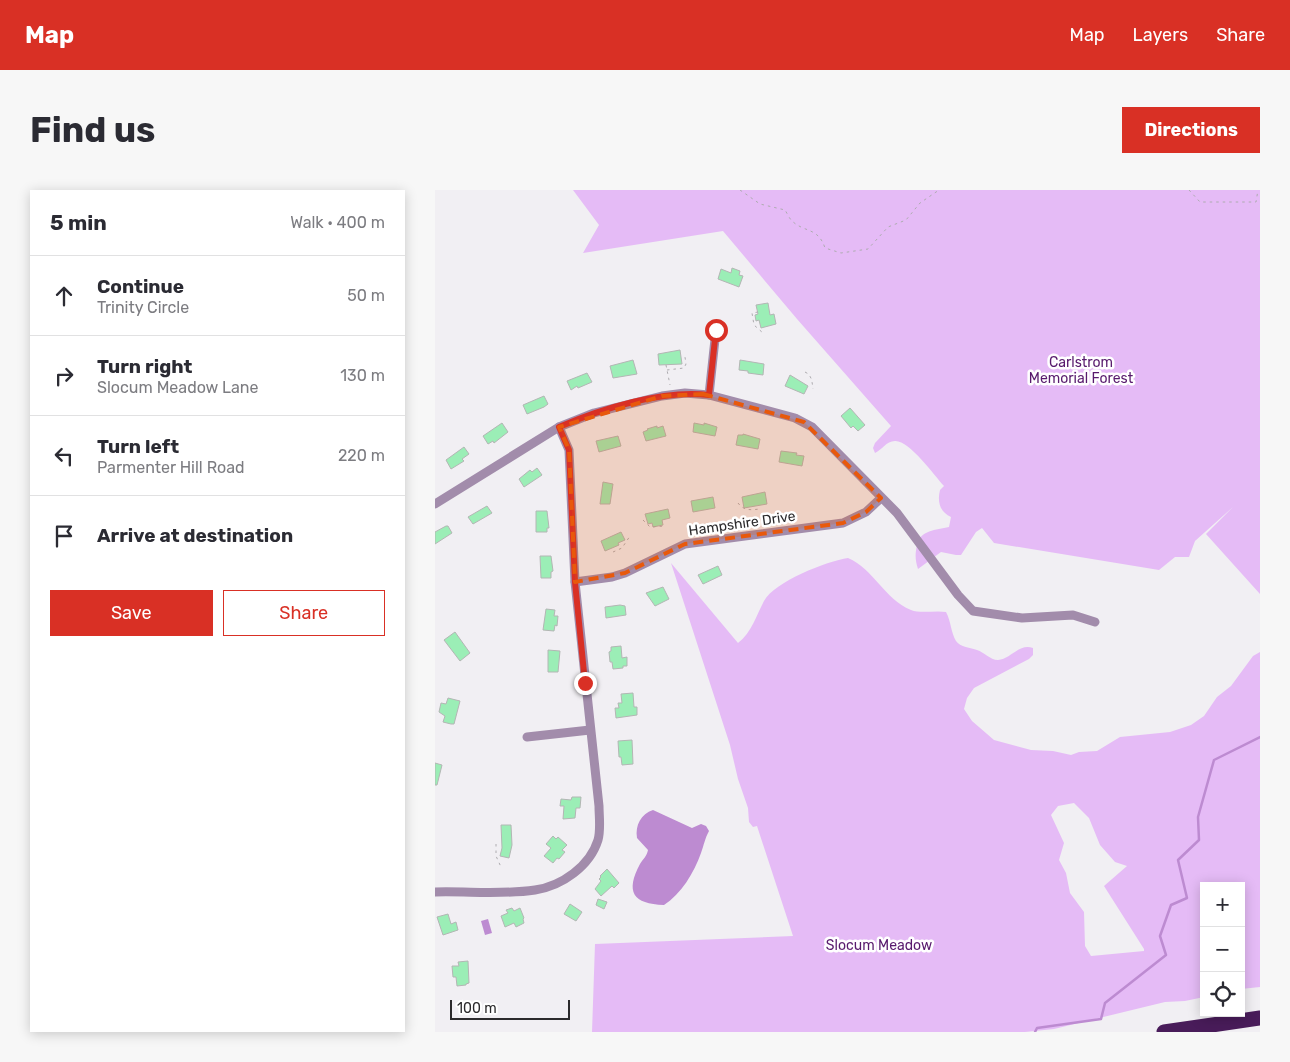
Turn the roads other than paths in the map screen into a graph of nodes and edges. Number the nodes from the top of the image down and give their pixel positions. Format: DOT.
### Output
graph roads {
  1 [pos="716,330"];
  2 [pos="709,395"];
  3 [pos="559,427"];
  4 [pos="881,498"];
  5 [pos="435,504"];
  6 [pos="575,582"];
  7 [pos="1095,622"];
  8 [pos="590,730"];
  9 [pos="527,737"];
  10 [pos="435,892"];
  11 [pos="1260,1018"];
  12 [pos="1164,1032"];
  1 -- 2 [label="street"];
  2 -- 3 [label="street"];
  2 -- 4 [label="street"];
  3 -- 5 [label="street"];
  3 -- 6 [label="street"];
  4 -- 6 [label="street, Hampshire Drive"];
  4 -- 7 [label="street"];
  6 -- 8 [label="street"];
  8 -- 9 [label="street"];
  8 -- 10 [label="street"];
  11 -- 12 [label="highway"];
}
